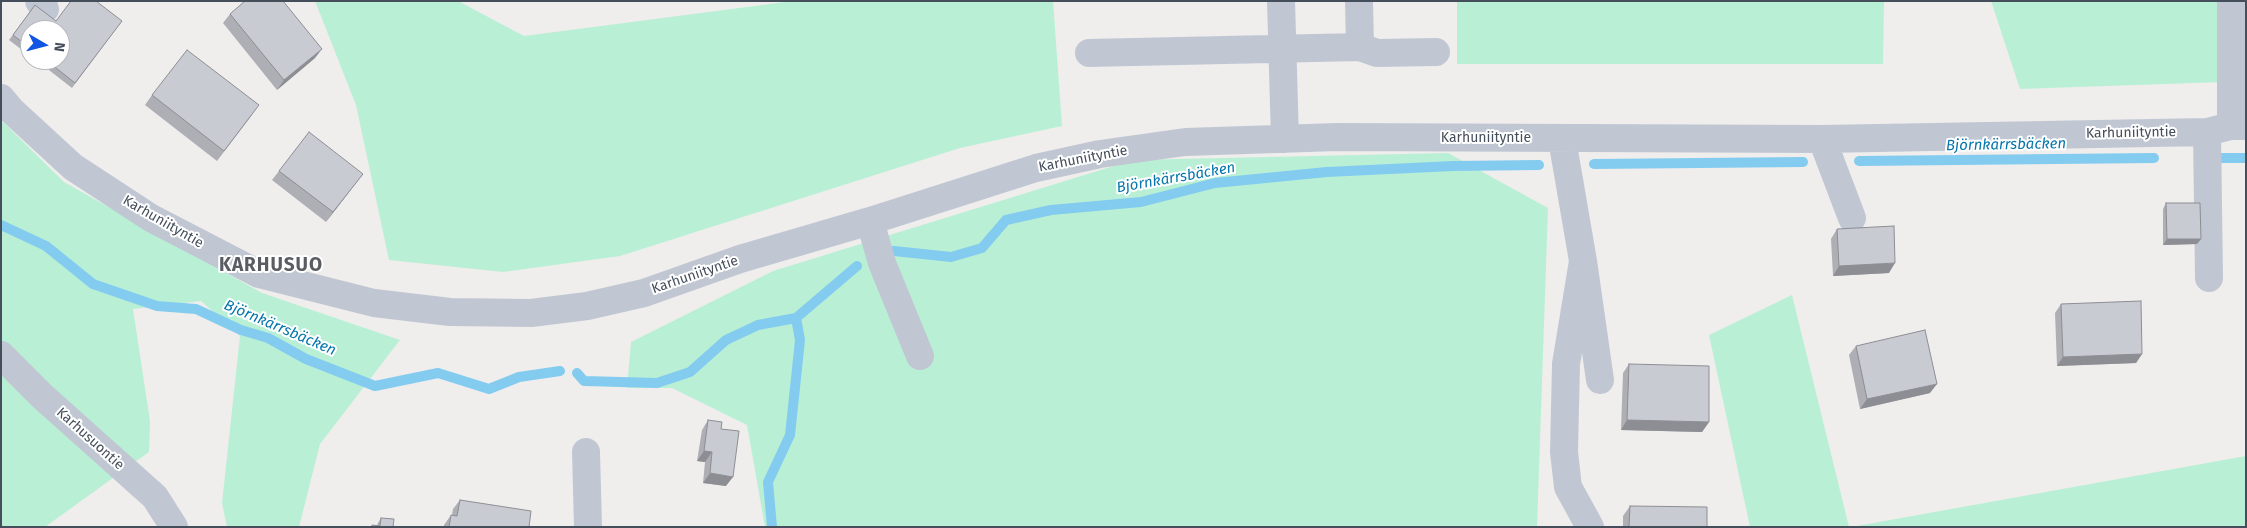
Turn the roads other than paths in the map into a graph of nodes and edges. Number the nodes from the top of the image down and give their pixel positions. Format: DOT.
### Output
graph roads {
  1 [pos="1281,1"];
  2 [pos="1360,1"];
  3 [pos="2231,1"];
  4 [pos="1360,47"];
  5 [pos="1282,49"];
  6 [pos="1436,52"];
  7 [pos="1089,53"];
  8 [pos="1,98"];
  9 [pos="2228,128"];
  10 [pos="1285,139"];
  11 [pos="1562,139"];
  12 [pos="1822,139"];
  13 [pos="1852,218"];
  14 [pos="870,221"];
  15 [pos="1583,261"];
  16 [pos="2208,278"];
  17 [pos="1,356"];
  18 [pos="920,356"];
  19 [pos="1600,380"];
  20 [pos="586,452"];
  21 [pos="174,527"];
  22 [pos="588,527"];
  23 [pos="1590,527"];
  1 -- 5 [label="street"];
  2 -- 4 [label="street"];
  3 -- 9 [label="street"];
  4 -- 5 [label="street"];
  4 -- 6 [label="street"];
  5 -- 7 [label="street"];
  5 -- 10 [label="street"];
  8 -- 14 [label="street, Karhuniityntie"];
  9 -- 12 [label="street, Karhuniityntie"];
  9 -- 16 [label="street"];
  10 -- 11 [label="street, Karhuniityntie"];
  10 -- 14 [label="street, Karhuniityntie"];
  11 -- 12 [label="street, Karhuniityntie"];
  11 -- 15 [label="street"];
  12 -- 13 [label="street"];
  14 -- 18 [label="street"];
  15 -- 19 [label="street"];
  15 -- 23 [label="street"];
  17 -- 21 [label="street, Karhusuontie"];
  20 -- 22 [label="street"];
}
